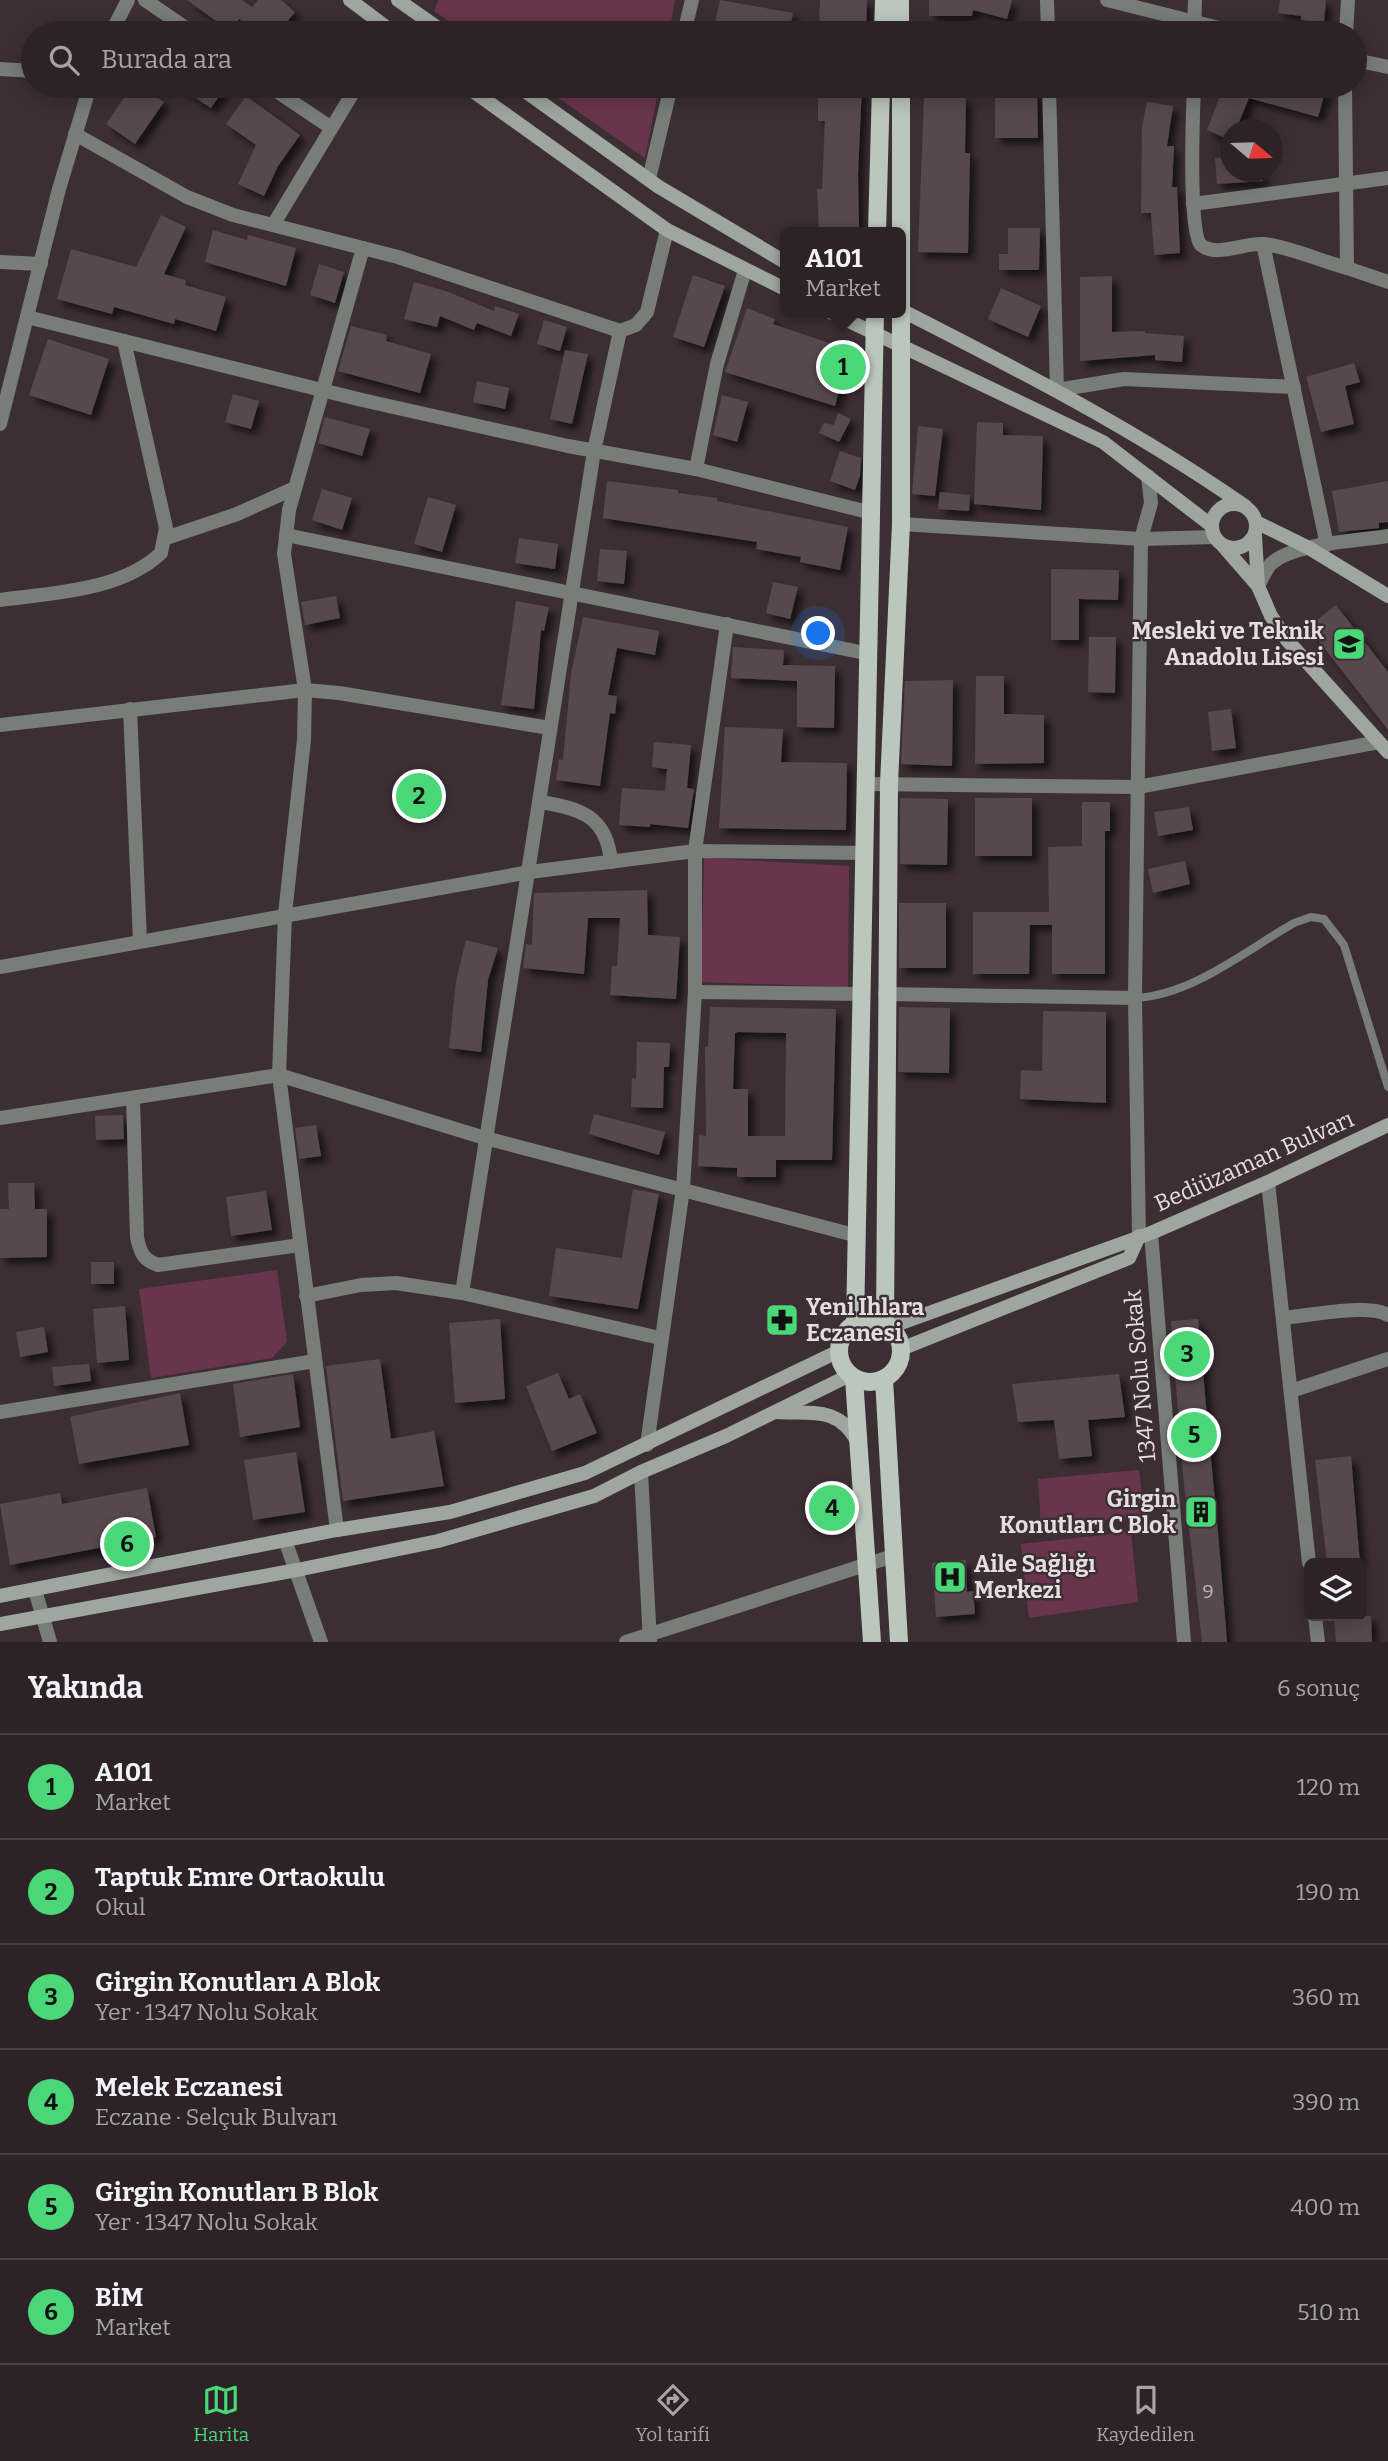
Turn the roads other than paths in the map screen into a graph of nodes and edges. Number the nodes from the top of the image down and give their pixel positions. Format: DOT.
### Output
graph roads {
  1 [pos="128,0"];
  2 [pos="145,0"];
  3 [pos="350,0"];
  4 [pos="398,0"];
  5 [pos="692,0"];
  6 [pos="884,0"];
  7 [pos="900,0"];
  8 [pos="1047,0"];
  9 [pos="1107,0"];
  10 [pos="1195,0"];
  11 [pos="1348,0"];
  12 [pos="415,5"];
  13 [pos="117,21"];
  14 [pos="176,21"];
  15 [pos="377,21"];
  16 [pos="432,21"];
  17 [pos="687,21"];
  18 [pos="883,21"];
  19 [pos="901,21"];
  20 [pos="1048,21"];
  21 [pos="1172,21"];
  22 [pos="1194,21"];
  23 [pos="1347,21"];
  24 [pos="1367,63"];
  25 [pos="1388,67"];
  26 [pos="0,69"];
  27 [pos="21,70"];
  28 [pos="86,98"];
  29 [pos="287,98"];
  30 [pos="349,98"];
  31 [pos="484,98"];
  32 [pos="535,98"];
  33 [pos="668,98"];
  34 [pos="881,98"];
  35 [pos="901,98"];
  36 [pos="1049,98"];
  37 [pos="1194,98"];
  38 [pos="1345,98"];
  39 [pos="330,127"];
  40 [pos="75,134"];
  41 [pos="1388,178"];
  42 [pos="649,179"];
  43 [pos="1345,183"];
  44 [pos="1193,204"];
  45 [pos="273,225"];
  46 [pos="877,227"];
  47 [pos="901,227"];
  48 [pos="667,230"];
  49 [pos="1264,244"];
  50 [pos="363,248"];
  51 [pos="780,259"];
  52 [pos="0,262"];
  53 [pos="41,264"];
  54 [pos="1346,268"];
  55 [pos="745,270"];
  56 [pos="1388,282"];
  57 [pos="780,287"];
  58 [pos="906,313"];
  59 [pos="27,317"];
  60 [pos="842,318"];
  61 [pos="875,318"];
  62 [pos="901,318"];
  63 [pos="620,331"];
  64 [pos="874,334"];
  65 [pos="124,341"];
  66 [pos="901,346"];
  67 [pos="1294,387"];
  68 [pos="321,390"];
  69 [pos="1057,390"];
  70 [pos="0,424"];
  71 [pos="594,451"];
  72 [pos="696,469"];
  73 [pos="1148,476"];
  74 [pos="295,488"];
  75 [pos="1245,506"];
  76 [pos="872,513"];
  77 [pos="901,524"];
  78 [pos="1256,529"];
  79 [pos="286,535"];
  80 [pos="1388,536"];
  81 [pos="1217,537"];
  82 [pos="166,538"];
  83 [pos="1141,539"];
  84 [pos="1327,545"];
  85 [pos="1309,548"];
  86 [pos="1258,586"];
  87 [pos="571,595"];
  88 [pos="1388,596"];
  89 [pos="0,600"];
  90 [pos="727,624"];
  91 [pos="870,654"];
  92 [pos="305,690"];
  93 [pos="130,709"];
  94 [pos="0,725"];
  95 [pos="550,728"];
  96 [pos="1383,747"];
  97 [pos="867,784"];
  98 [pos="889,784"];
  99 [pos="1138,787"];
  100 [pos="540,802"];
  101 [pos="695,852"];
  102 [pos="866,853"];
  103 [pos="611,862"];
  104 [pos="530,872"];
  105 [pos="285,914"];
  106 [pos="140,942"];
  107 [pos="0,967"];
  108 [pos="695,992"];
  109 [pos="863,994"];
  110 [pos="885,994"];
  111 [pos="1135,998"];
  112 [pos="279,1075"];
  113 [pos="1388,1087"];
  114 [pos="133,1098"];
  115 [pos="0,1118"];
  116 [pos="1388,1125"];
  117 [pos="485,1138"];
  118 [pos="1268,1182"];
  119 [pos="683,1189"];
  120 [pos="1145,1234"];
  121 [pos="854,1235"];
  122 [pos="300,1245"];
  123 [pos="462,1293"];
  124 [pos="306,1296"];
  125 [pos="1388,1315"];
  126 [pos="1283,1318"];
  127 [pos="855,1324"];
  128 [pos="888,1325"];
  129 [pos="660,1338"];
  130 [pos="901,1349"];
  131 [pos="839,1352"];
  132 [pos="1388,1359"];
  133 [pos="315,1361"];
  134 [pos="852,1376"];
  135 [pos="884,1379"];
  136 [pos="1291,1391"];
  137 [pos="0,1412"];
  138 [pos="775,1412"];
  139 [pos="858,1441"];
  140 [pos="646,1445"];
  141 [pos="641,1472"];
  142 [pos="337,1530"];
  143 [pos="285,1540"];
  144 [pos="893,1556"];
  145 [pos="1309,1558"];
  146 [pos="864,1567"];
  147 [pos="297,1570"];
  148 [pos="35,1590"];
  149 [pos="0,1596"];
  150 [pos="41,1616"];
  151 [pos="1316,1621"];
  152 [pos="0,1624"];
  153 [pos="649,1638"];
  154 [pos="50,1642"];
  155 [pos="321,1642"];
  156 [pos="626,1642"];
  157 [pos="872,1642"];
  158 [pos="899,1642"];
  159 [pos="1184,1642"];
  160 [pos="1318,1642"];
  1 -- 13 [label="street"];
  2 -- 14 [label="street"];
  3 -- 15 [label="main road"];
  4 -- 12 [label="main road"];
  5 -- 17 [label="street"];
  6 -- 18 [label="main road"];
  7 -- 19 [label="main road"];
  8 -- 20 [label="street"];
  9 -- 21 [label="street"];
  10 -- 22 [label="street"];
  11 -- 23 [label="street"];
  12 -- 16 [label="main road"];
  24 -- 25 [label="street"];
  26 -- 27 [label="street"];
  28 -- 40 [label="street"];
  29 -- 39 [label="street"];
  30 -- 39 [label="street"];
  31 -- 48 [label="main road"];
  32 -- 42 [label="main road"];
  33 -- 42 [label="street"];
  34 -- 46 [label="main road"];
  35 -- 47 [label="main road"];
  36 -- 69 [label="street"];
  37 -- 44 [label="street"];
  38 -- 43 [label="street"];
  39 -- 45 [label="street"];
  40 -- 45 [label="street"];
  40 -- 53 [label="street"];
  41 -- 43 [label="street"];
  42 -- 51 [label="main road"];
  43 -- 44 [label="street"];
  43 -- 54 [label="street"];
  44 -- 49 [label="street"];
  45 -- 50 [label="street"];
  48 -- 55 [label="main road"];
  48 -- 63 [label="street"];
  49 -- 54 [label="street"];
  49 -- 67 [label="street"];
  50 -- 63 [label="street"];
  50 -- 68 [label="street"];
  52 -- 53 [label="street"];
  53 -- 59 [label="street"];
  54 -- 56 [label="street"];
  55 -- 57 [label="main road"];
  55 -- 72 [label="street"];
  58 -- 69 [label="main road"];
  59 -- 65 [label="street"];
  59 -- 70 [label="street"];
  60 -- 64 [label="main road"];
  61 -- 64 [label="main road"];
  62 -- 66 [label="main road"];
  63 -- 71 [label="street"];
  64 -- 66 [label="main road"];
  64 -- 76 [label="main road"];
  65 -- 68 [label="street"];
  65 -- 82 [label="street"];
  66 -- 73 [label="main road"];
  66 -- 77 [label="main road"];
  67 -- 69 [label="street"];
  67 -- 84 [label="street"];
  68 -- 71 [label="street"];
  68 -- 74 [label="street"];
  69 -- 75 [label="main road"];
  71 -- 72 [label="street"];
  71 -- 87 [label="street"];
  72 -- 76 [label="street"];
  73 -- 81 [label="main road"];
  73 -- 83 [label="street, 1347 Nolu Sokak"];
  74 -- 79 [label="street"];
  74 -- 82 [label="street"];
  75 -- 78 [label="main road"];
  75 -- 81 [label="main road"];
  76 -- 91 [label="main road"];
  77 -- 83 [label="street"];
  77 -- 98 [label="main road"];
  78 -- 81 [label="main road"];
  78 -- 85 [label="main road"];
  78 -- 86 [label="main road"];
  79 -- 87 [label="street"];
  79 -- 92 [label="street"];
  80 -- 84 [label="street"];
  81 -- 83 [label="street"];
  81 -- 86 [label="main road"];
  82 -- 89 [label="street"];
  83 -- 99 [label="street, 1347 Nolu Sokak"];
  84 -- 85 [label="street"];
  85 -- 86 [label="street"];
  85 -- 88 [label="main road"];
  86 -- 96 [label="main road"];
  87 -- 90 [label="street"];
  87 -- 95 [label="street"];
  90 -- 91 [label="street"];
  90 -- 101 [label="street"];
  91 -- 97 [label="main road"];
  92 -- 93 [label="street"];
  92 -- 95 [label="street"];
  92 -- 105 [label="street"];
  93 -- 94 [label="street"];
  93 -- 106 [label="street"];
  95 -- 100 [label="street"];
  96 -- 99 [label="street"];
  97 -- 98 [label="street"];
  97 -- 102 [label="main road"];
  98 -- 99 [label="street"];
  98 -- 110 [label="main road"];
  99 -- 111 [label="street, 1347 Nolu Sokak"];
  100 -- 103 [label="street"];
  100 -- 104 [label="street"];
  101 -- 102 [label="street"];
  101 -- 103 [label="street"];
  101 -- 108 [label="street"];
  102 -- 109 [label="main road"];
  103 -- 104 [label="street"];
  104 -- 105 [label="street"];
  104 -- 117 [label="street"];
  105 -- 106 [label="street"];
  105 -- 112 [label="street"];
  106 -- 107 [label="street"];
  108 -- 109 [label="street"];
  108 -- 119 [label="street"];
  109 -- 121 [label="main road"];
  110 -- 111 [label="street"];
  110 -- 128 [label="main road"];
  111 -- 113 [label="lane"];
  111 -- 120 [label="street, 1347 Nolu Sokak"];
  112 -- 114 [label="street"];
  112 -- 117 [label="street"];
  112 -- 122 [label="street"];
  114 -- 115 [label="street"];
  114 -- 122 [label="street"];
  116 -- 118 [label="main road, Bediüzaman Bulvarı"];
  117 -- 119 [label="street"];
  117 -- 123 [label="street"];
  118 -- 120 [label="main road, Bediüzaman Bulvarı"];
  118 -- 126 [label="street"];
  119 -- 121 [label="street"];
  119 -- 129 [label="street"];
  120 -- 128 [label="main road, Bediüzaman Bulvarı"];
  120 -- 130 [label="main road"];
  120 -- 159 [label="street, 1347 Nolu Sokak"];
  121 -- 127 [label="main road"];
  122 -- 124 [label="street"];
  123 -- 124 [label="street"];
  123 -- 129 [label="street"];
  124 -- 133 [label="street"];
  125 -- 126 [label="street"];
  126 -- 136 [label="street"];
  127 -- 128 [label="main road"];
  127 -- 131 [label="main road"];
  128 -- 130 [label="main road"];
  129 -- 140 [label="street"];
  130 -- 135 [label="main road"];
  131 -- 134 [label="main road"];
  131 -- 140 [label="main road"];
  132 -- 136 [label="street"];
  133 -- 137 [label="street"];
  133 -- 142 [label="street"];
  134 -- 135 [label="main road"];
  134 -- 138 [label="main road"];
  134 -- 139 [label="main road"];
  135 -- 144 [label="main road"];
  136 -- 145 [label="street"];
  138 -- 139 [label="main road"];
  138 -- 141 [label="main road"];
  139 -- 146 [label="main road"];
  140 -- 142 [label="main road"];
  141 -- 147 [label="main road"];
  141 -- 153 [label="street"];
  142 -- 143 [label="main road"];
  143 -- 147 [label="street"];
  143 -- 148 [label="main road"];
  144 -- 146 [label="street"];
  144 -- 158 [label="main road"];
  146 -- 153 [label="street"];
  146 -- 157 [label="main road"];
  147 -- 150 [label="main road"];
  147 -- 155 [label="street"];
  148 -- 149 [label="main road"];
  148 -- 150 [label="street"];
  150 -- 152 [label="main road"];
  150 -- 154 [label="street"];
  151 -- 160 [label="street"];
  153 -- 156 [label="street"];
}
